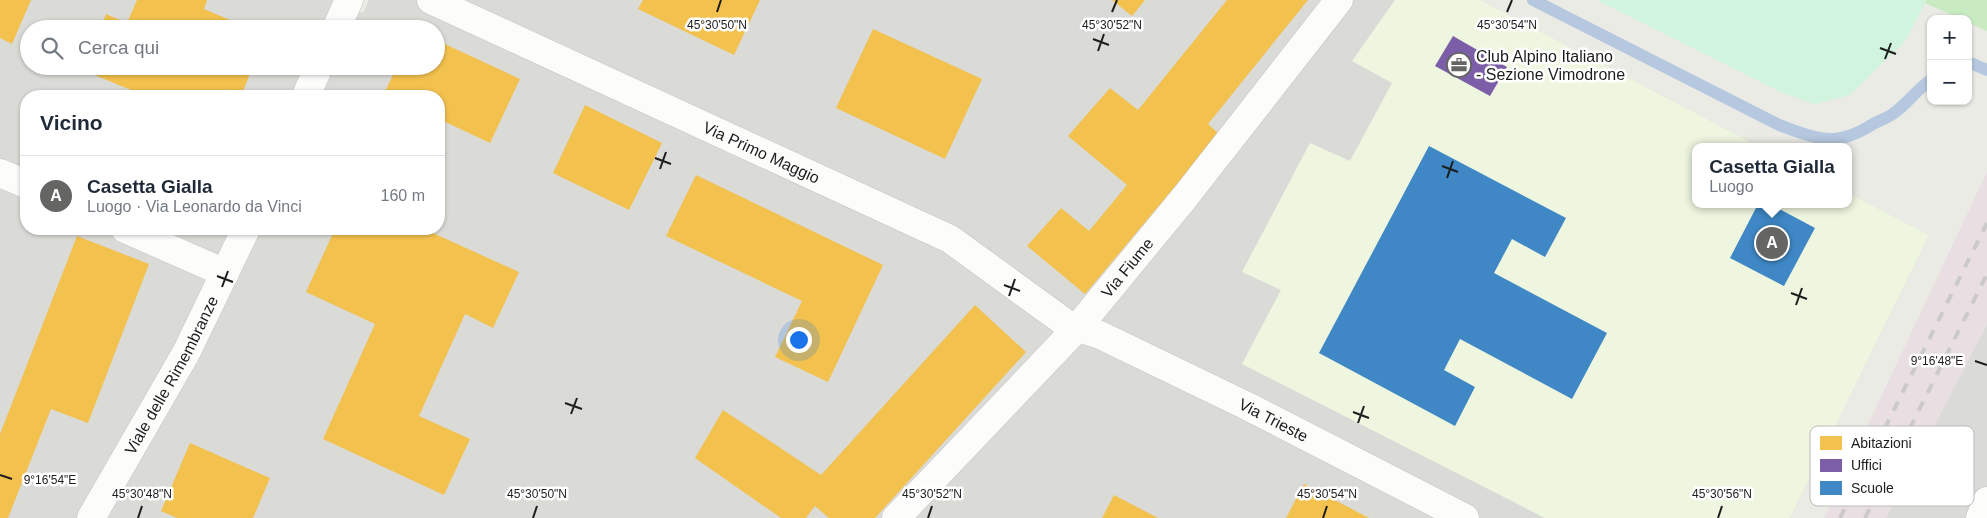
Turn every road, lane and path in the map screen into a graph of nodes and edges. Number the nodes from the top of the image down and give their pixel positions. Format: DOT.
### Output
graph roads {
  1 [pos="349,0"];
  2 [pos="431,0"];
  3 [pos="1339,0"];
  4 [pos="340,20"];
  5 [pos="315,75"];
  6 [pos="309,90"];
  7 [pos="0,173"];
  8 [pos="20,181"];
  9 [pos="138,235"];
  10 [pos="243,235"];
  11 [pos="225,274"];
  12 [pos="1078,328"];
  13 [pos="1987,501"];
  14 [pos="91,518"];
  15 [pos="896,518"];
  16 [pos="1465,518"];
  17 [pos="1980,518"];
  1 -- 4 [label="street"];
  2 -- 12 [label="street, Via Primo Maggio"];
  3 -- 12 [label="street, Via Fiume"];
  5 -- 6 [label="street"];
  7 -- 8 [label="street"];
  9 -- 11 [label="street"];
  10 -- 11 [label="street, Viale delle Rimembranze"];
  11 -- 14 [label="street, Viale delle Rimembranze"];
  12 -- 15 [label="street, Via Fiume"];
  12 -- 16 [label="street, Via Trieste"];
  13 -- 17 [label="street"];
}
